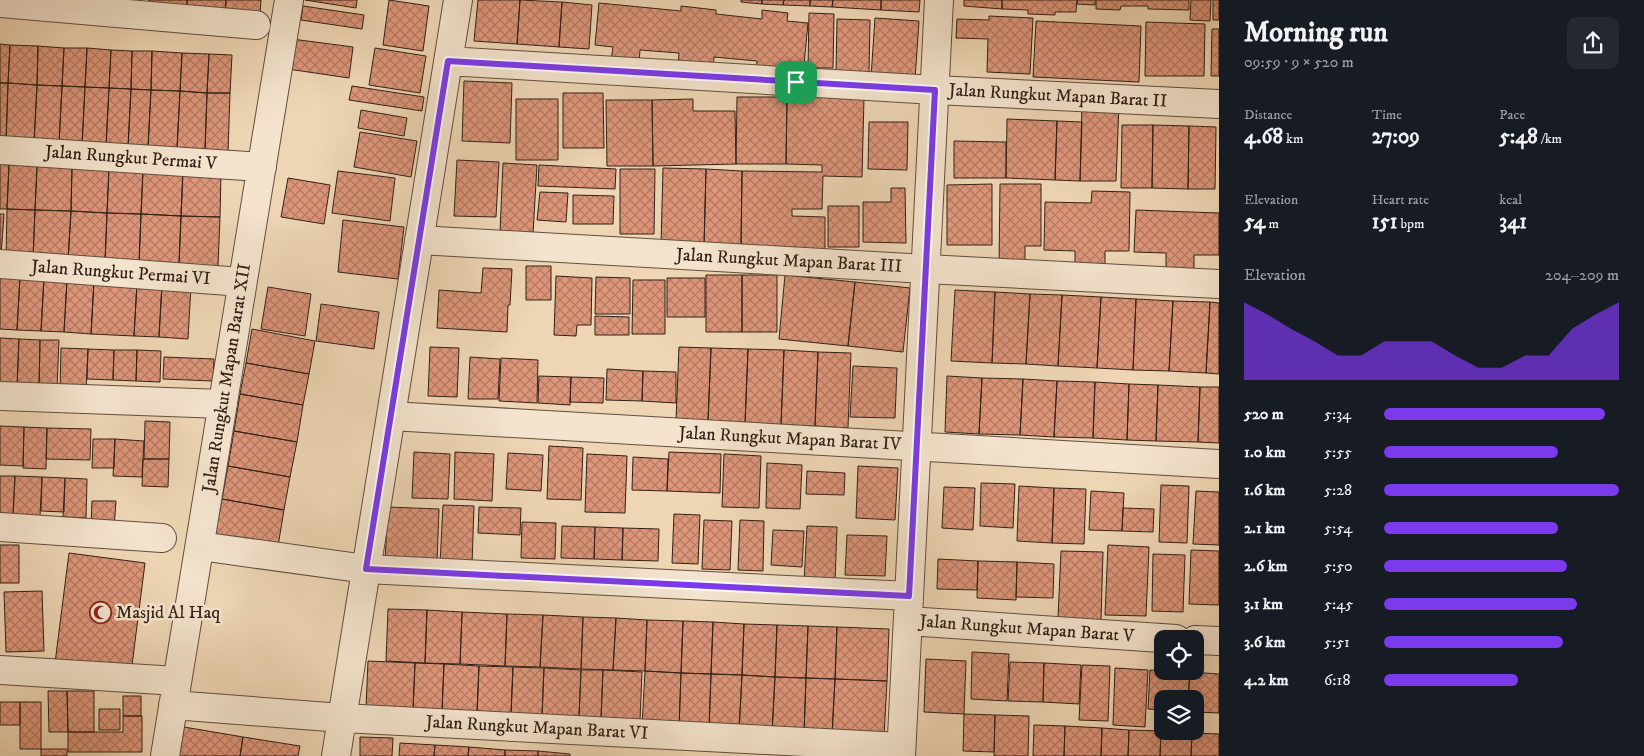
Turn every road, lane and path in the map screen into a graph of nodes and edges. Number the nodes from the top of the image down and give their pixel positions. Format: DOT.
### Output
graph roads {
  1 [pos="289,0"];
  2 [pos="458,0"];
  3 [pos="940,0"];
  4 [pos="0,3"];
  5 [pos="256,25"];
  6 [pos="448,61"];
  7 [pos="935,90"];
  8 [pos="1219,104"];
  9 [pos="0,150"];
  10 [pos="262,167"];
  11 [pos="419,240"];
  12 [pos="0,264"];
  13 [pos="926,269"];
  14 [pos="242,282"];
  15 [pos="1219,284"];
  16 [pos="0,396"];
  17 [pos="223,404"];
  18 [pos="391,416"];
  19 [pos="916,446"];
  20 [pos="1219,464"];
  21 [pos="0,527"];
  22 [pos="162,538"];
  23 [pos="200,546"];
  24 [pos="366,569"];
  25 [pos="908,609"];
  26 [pos="1154,637"];
  27 [pos="1204,641"];
  28 [pos="1219,642"];
  29 [pos="0,670"];
  30 [pos="175,693"];
  31 [pos="342,718"];
  32 [pos="901,751"];
  33 [pos="165,756"];
  34 [pos="336,756"];
  1 -- 10 [label="street, Jalan Rungkut Mapan Barat XII"];
  2 -- 6 [label="street"];
  3 -- 7 [label="street"];
  4 -- 5 [label="street"];
  6 -- 7 [label="street, Jalan Rungkut Mapan Barat II"];
  6 -- 11 [label="street"];
  7 -- 8 [label="street, Jalan Rungkut Mapan Barat II"];
  7 -- 13 [label="street"];
  9 -- 10 [label="street, Jalan Rungkut Permai V"];
  10 -- 14 [label="street, Jalan Rungkut Mapan Barat XII"];
  11 -- 13 [label="street, Jalan Rungkut Mapan Barat III"];
  11 -- 18 [label="street"];
  12 -- 14 [label="street, Jalan Rungkut Permai VI"];
  13 -- 15 [label="street, Jalan Rungkut Mapan Barat III"];
  13 -- 19 [label="street"];
  14 -- 17 [label="street, Jalan Rungkut Mapan Barat XII"];
  16 -- 17 [label="street"];
  17 -- 23 [label="street, Jalan Rungkut Mapan Barat XII"];
  18 -- 19 [label="street, Jalan Rungkut Mapan Barat IV"];
  18 -- 24 [label="street"];
  19 -- 20 [label="street, Jalan Rungkut Mapan Barat IV"];
  19 -- 25 [label="street"];
  21 -- 22 [label="street"];
  23 -- 24 [label="street, Jalan Rungkut Mapan Barat V"];
  23 -- 30 [label="street, Jalan Rungkut Mapan Barat XII"];
  24 -- 25 [label="street, Jalan Rungkut Mapan Barat V"];
  24 -- 31 [label="street"];
  25 -- 26 [label="street, Jalan Rungkut Mapan Barat V"];
  25 -- 32 [label="street"];
  27 -- 28 [label="street"];
  29 -- 30 [label="street, Jalan Rungkut Mapan Barat VI"];
  30 -- 31 [label="street, Jalan Rungkut Mapan Barat VI"];
  30 -- 33 [label="street, Jalan Rungkut Mapan Barat XII"];
  31 -- 32 [label="street, Jalan Rungkut Mapan Barat VI"];
  31 -- 34 [label="street"];
}
